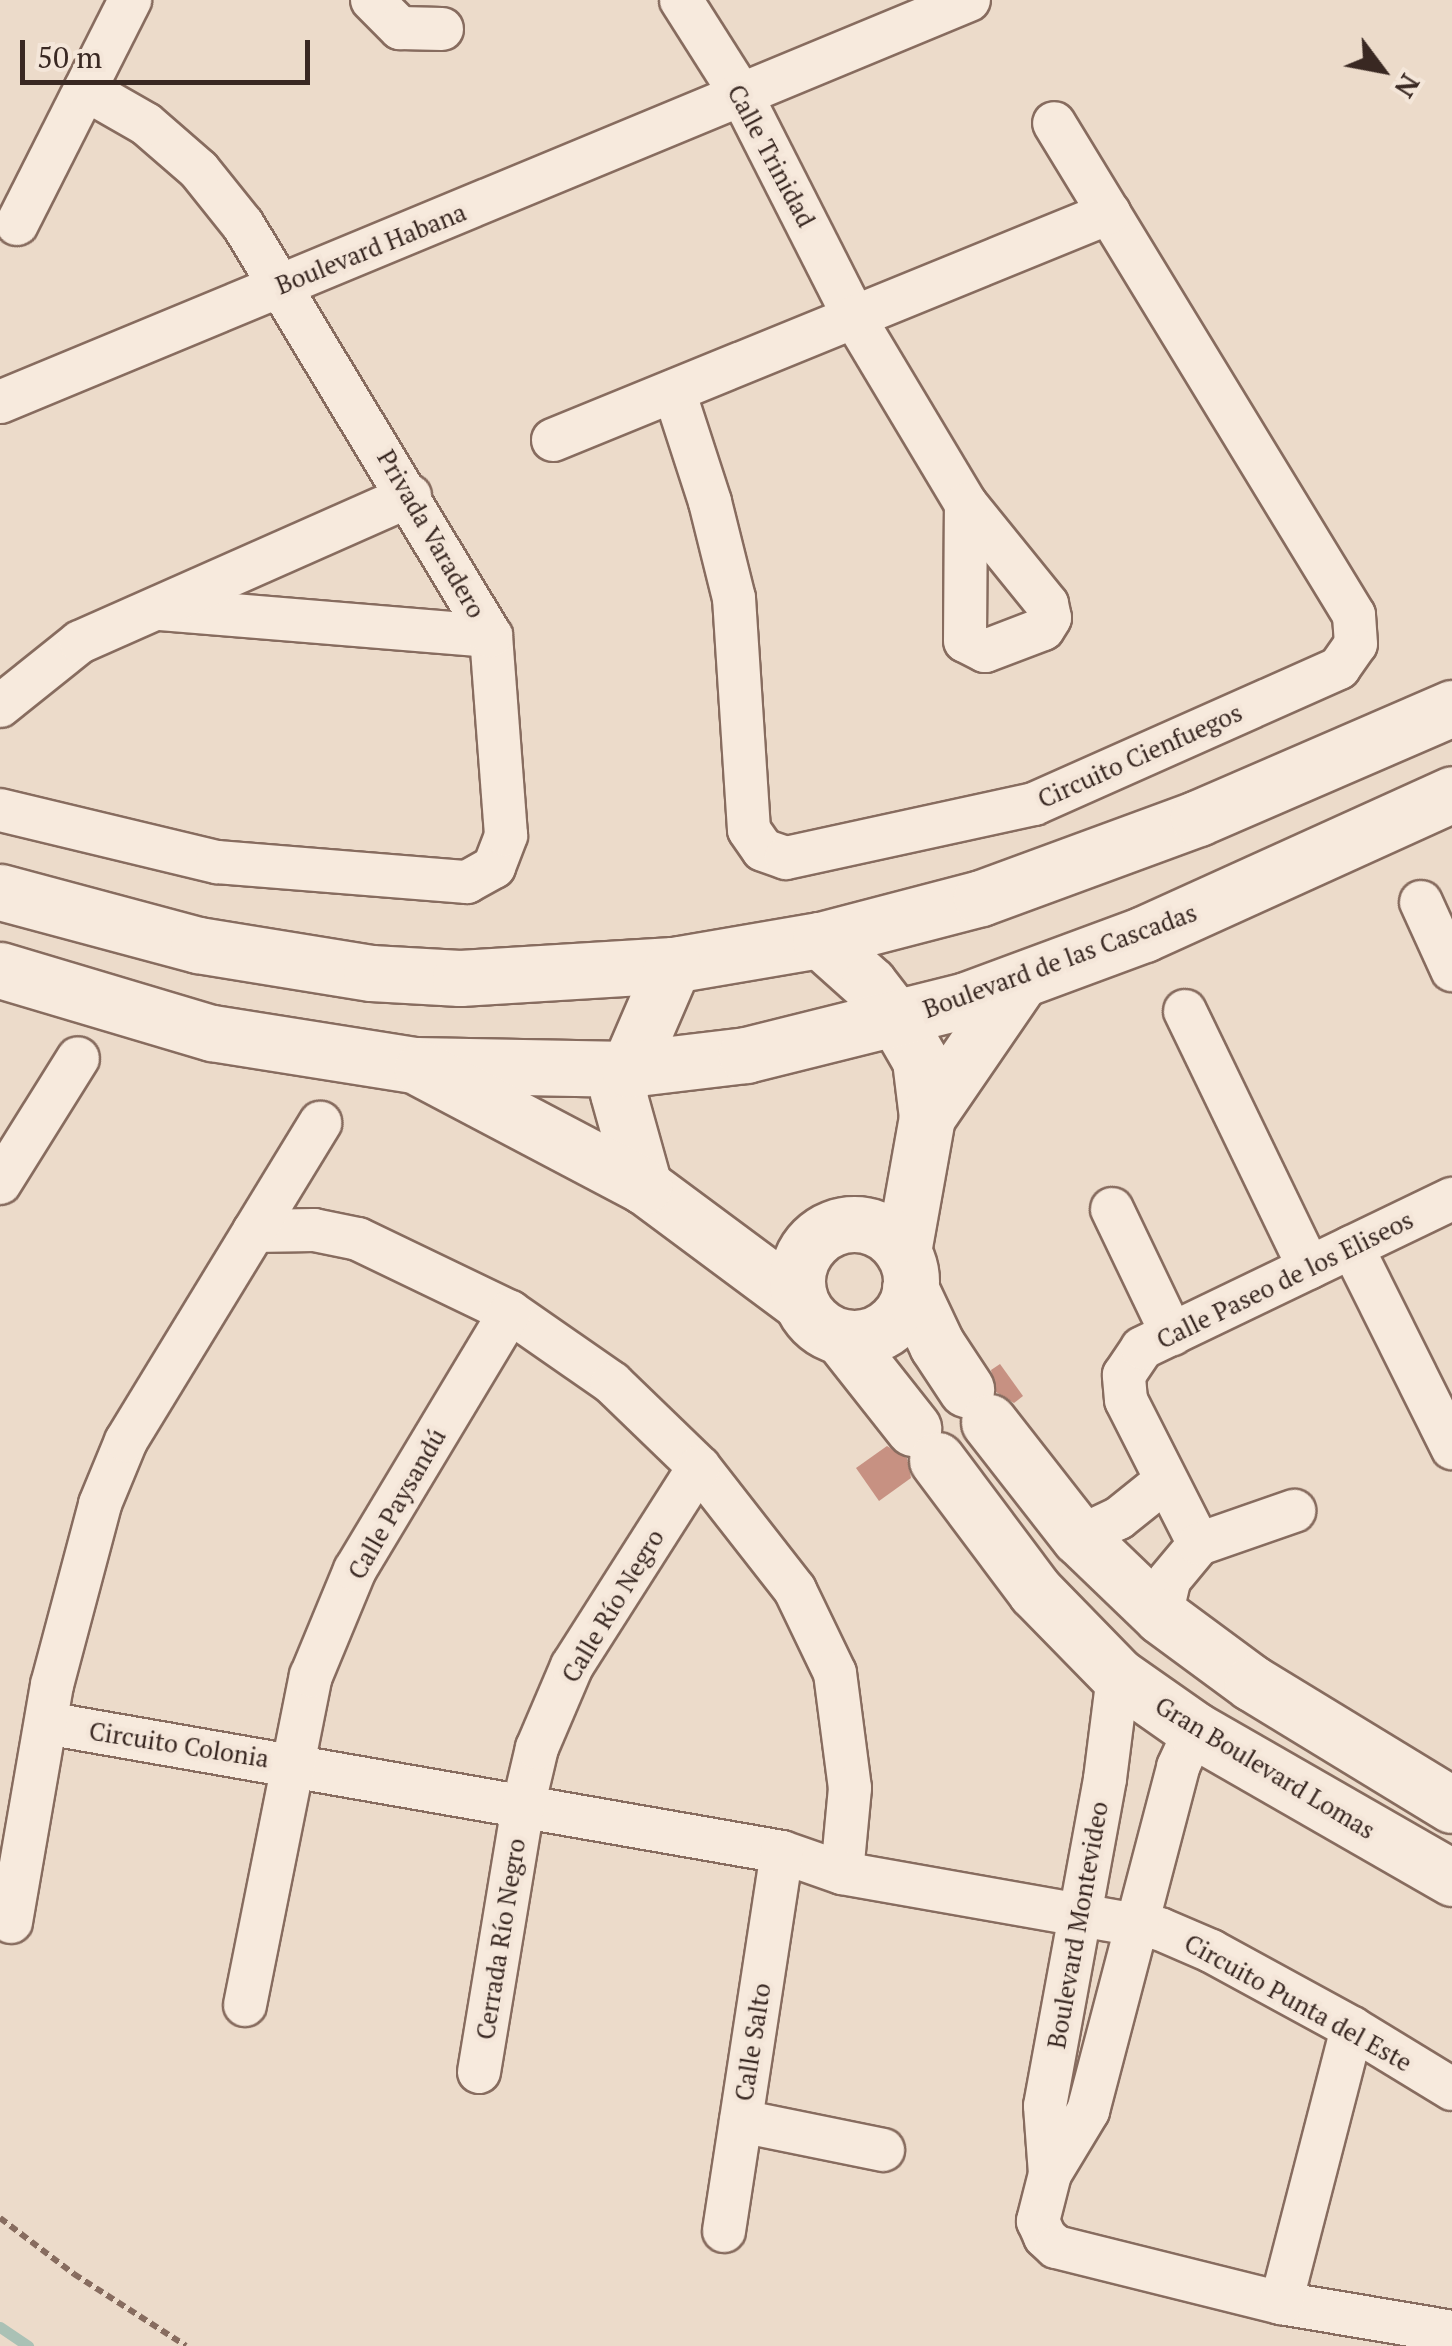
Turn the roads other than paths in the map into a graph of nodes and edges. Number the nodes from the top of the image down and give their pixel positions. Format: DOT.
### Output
graph roads {
  1 [pos="130,0"];
  2 [pos="372,0"];
  3 [pos="680,0"];
  4 [pos="969,0"];
  5 [pos="442,29"];
  6 [pos="85,89"];
  7 [pos="742,96"];
  8 [pos="1054,123"];
  9 [pos="1109,213"];
  10 [pos="17,224"];
  11 [pos="280,286"];
  12 [pos="854,317"];
  13 [pos="674,391"];
  14 [pos="0,402"];
  15 [pos="553,440"];
  16 [pos="410,496"];
  17 [pos="966,504"];
  18 [pos="155,608"];
  19 [pos="490,636"];
  20 [pos="0,706"];
  21 [pos="1452,708"];
  22 [pos="1452,794"];
  23 [pos="0,810"];
  24 [pos="0,892"];
  25 [pos="1421,902"];
  26 [pos="820,940"];
  27 [pos="673,965"];
  28 [pos="0,970"];
  29 [pos="1452,970"];
  30 [pos="1020,981"];
  31 [pos="1186,1011"];
  32 [pos="898,1020"];
  33 [pos="78,1058"];
  34 [pos="414,1065"];
  35 [pos="629,1070"];
  36 [pos="927,1117"];
  37 [pos="320,1123"];
  38 [pos="0,1183"];
  39 [pos="644,1186"];
  40 [pos="1452,1200"];
  41 [pos="1112,1209"];
  42 [pos="254,1231"];
  43 [pos="1352,1247"];
  44 [pos="1309,1268"];
  45 [pos="907,1270"];
  46 [pos="800,1301"];
  47 [pos="510,1312"];
  48 [pos="1172,1334"];
  49 [pos="842,1338"];
  50 [pos="1452,1448"];
  51 [pos="699,1467"];
  52 [pos="1165,1481"];
  53 [pos="1294,1511"];
  54 [pos="1066,1522"];
  55 [pos="1199,1544"];
  56 [pos="998,1546"];
  57 [pos="1161,1616"];
  58 [pos="1118,1676"];
  59 [pos="46,1724"];
  60 [pos="1194,1730"];
  61 [pos="1352,1743"];
  62 [pos="292,1764"];
  63 [pos="1318,1801"];
  64 [pos="1452,1805"];
  65 [pos="523,1807"];
  66 [pos="782,1852"];
  67 [pos="842,1873"];
  68 [pos="1452,1878"];
  69 [pos="1082,1914"];
  70 [pos="11,1922"];
  71 [pos="1139,1924"];
  72 [pos="246,2005"];
  73 [pos="1352,2028"];
  74 [pos="479,2072"];
  75 [pos="1452,2089"];
  76 [pos="741,2121"];
  77 [pos="883,2150"];
  78 [pos="1050,2174"];
  79 [pos="724,2231"];
  80 [pos="1280,2303"];
  81 [pos="1452,2332"];
  1 -- 6 [label="street"];
  2 -- 5 [label="street"];
  3 -- 7 [label="street, Calle Trinidad"];
  4 -- 7 [label="street, Boulevard Habana"];
  6 -- 10 [label="street"];
  6 -- 11 [label="street, Privada Varadero"];
  7 -- 11 [label="street, Boulevard Habana"];
  7 -- 12 [label="street, Calle Trinidad"];
  8 -- 9 [label="street, Circuito Cienfuegos"];
  9 -- 12 [label="street"];
  9 -- 13 [label="street, Circuito Cienfuegos"];
  11 -- 14 [label="street, Boulevard Habana"];
  11 -- 16 [label="street, Privada Varadero"];
  12 -- 13 [label="street"];
  12 -- 17 [label="street, Calle Trinidad"];
  13 -- 15 [label="street"];
  16 -- 18 [label="street"];
  16 -- 19 [label="street, Privada Varadero"];
  18 -- 19 [label="street"];
  18 -- 20 [label="street"];
  19 -- 23 [label="street, Privada Varadero"];
  21 -- 26 [label="main road"];
  22 -- 30 [label="main road, Boulevard de las Cascadas"];
  24 -- 27 [label="main road"];
  25 -- 29 [label="street"];
  26 -- 27 [label="main road"];
  26 -- 32 [label="main road"];
  27 -- 35 [label="main road"];
  28 -- 34 [label="main road, Boulevard de las Cascadas"];
  30 -- 32 [label="main road, Boulevard de las Cascadas"];
  30 -- 36 [label="main road"];
  31 -- 44 [label="street"];
  32 -- 35 [label="main road, Boulevard de las Cascadas"];
  32 -- 36 [label="main road"];
  33 -- 38 [label="street"];
  34 -- 35 [label="main road, Boulevard de las Cascadas"];
  34 -- 39 [label="main road"];
  35 -- 39 [label="main road"];
  36 -- 45 [label="main road"];
  37 -- 42 [label="street"];
  39 -- 46 [label="main road"];
  40 -- 43 [label="street, Calle Paseo de los Eliseos"];
  41 -- 48 [label="street"];
  42 -- 47 [label="street"];
  42 -- 59 [label="street"];
  43 -- 44 [label="street, Calle Paseo de los Eliseos"];
  43 -- 50 [label="street"];
  44 -- 48 [label="street, Calle Paseo de los Eliseos"];
  45 -- 46 [label="main road"];
  45 -- 49 [label="main road"];
  45 -- 54 [label="main road"];
  46 -- 49 [label="main road"];
  47 -- 51 [label="street"];
  47 -- 62 [label="street, Calle Paysandú"];
  48 -- 52 [label="street, Calle Paseo de los Eliseos"];
  49 -- 56 [label="main road, Gran Boulevard Lomas"];
  51 -- 65 [label="street, Calle Río Negro"];
  51 -- 67 [label="street"];
  52 -- 54 [label="street"];
  52 -- 55 [label="street, Calle Paseo de los Eliseos"];
  53 -- 55 [label="street"];
  54 -- 56 [label="main road"];
  54 -- 57 [label="main road"];
  55 -- 57 [label="street"];
  56 -- 58 [label="main road, Gran Boulevard Lomas"];
  57 -- 61 [label="main road"];
  58 -- 60 [label="main road, Gran Boulevard Lomas"];
  58 -- 69 [label="street, Boulevard Montevideo"];
  59 -- 62 [label="street, Circuito Colonia"];
  59 -- 70 [label="street"];
  60 -- 63 [label="main road, Gran Boulevard Lomas"];
  60 -- 71 [label="street, Boulevard Montevideo"];
  61 -- 63 [label="main road"];
  61 -- 64 [label="main road"];
  62 -- 65 [label="street, Circuito Colonia"];
  62 -- 72 [label="street, Calle Paysandú"];
  63 -- 68 [label="main road, Gran Boulevard Lomas"];
  65 -- 66 [label="street, Circuito Colonia"];
  65 -- 74 [label="street, Cerrada Río Negro"];
  66 -- 67 [label="street, Circuito Colonia"];
  66 -- 76 [label="street, Calle Salto"];
  67 -- 69 [label="street, Circuito Colonia"];
  69 -- 71 [label="street, Circuito Punta del Este"];
  69 -- 78 [label="street, Boulevard Montevideo"];
  71 -- 73 [label="street, Circuito Punta del Este"];
  71 -- 78 [label="street, Boulevard Montevideo"];
  73 -- 75 [label="street, Circuito Punta del Este"];
  73 -- 80 [label="street"];
  76 -- 77 [label="street"];
  76 -- 79 [label="street, Calle Salto"];
  78 -- 80 [label="street, Boulevard Montevideo"];
  80 -- 81 [label="street"];
}
